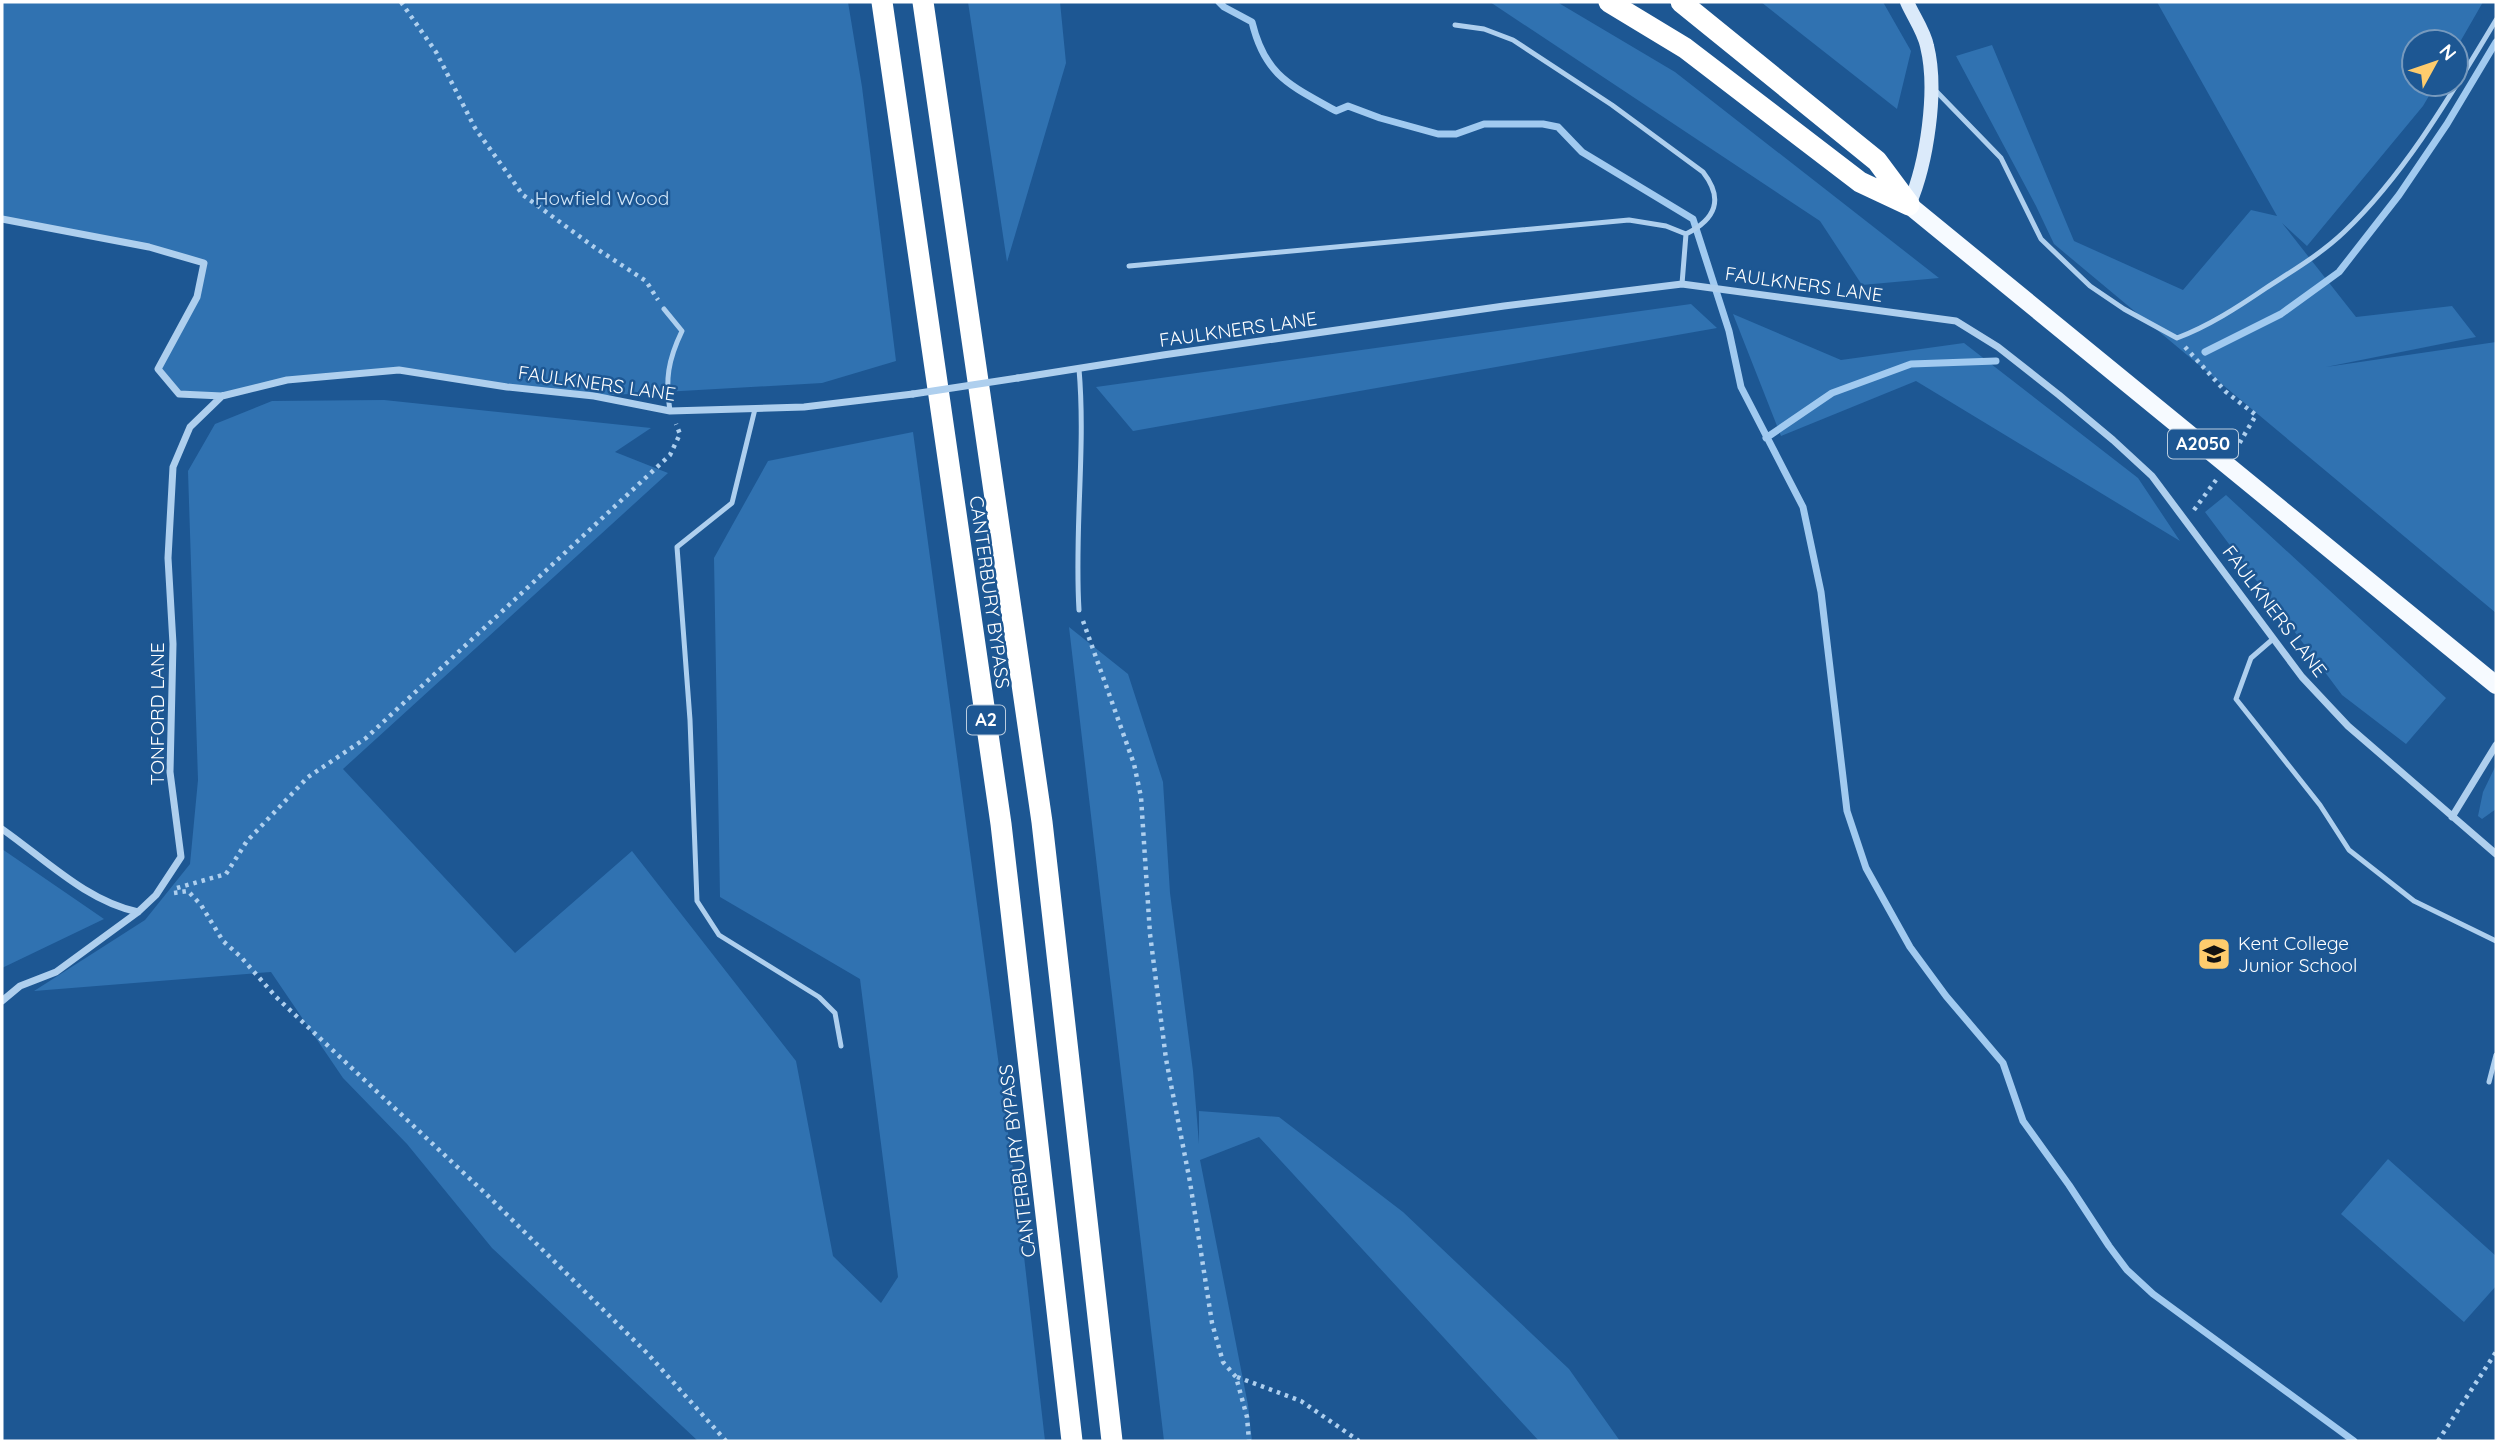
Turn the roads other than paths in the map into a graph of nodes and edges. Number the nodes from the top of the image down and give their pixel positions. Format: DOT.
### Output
graph roads {
  1 [pos="882,2"];
  2 [pos="923,2"];
  3 [pos="1609,2"];
  4 [pos="1681,2"];
  5 [pos="1907,2"];
  6 [pos="2496,20"];
  7 [pos="1455,25"];
  8 [pos="1932,87"];
  9 [pos="1909,205"];
  10 [pos="2,219"];
  11 [pos="1687,234"];
  12 [pos="1129,266"];
  13 [pos="1682,284"];
  14 [pos="664,309"];
  15 [pos="1079,369"];
  16 [pos="222,396"];
  17 [pos="755,409"];
  18 [pos="670,411"];
  19 [pos="1079,610"];
  20 [pos="2273,639"];
  21 [pos="2496,685"];
  22 [pos="2496,745"];
  23 [pos="2452,817"];
  24 [pos="2,829"];
  25 [pos="2496,842"];
  26 [pos="2493,852"];
  27 [pos="138,912"];
  28 [pos="2496,941"];
  29 [pos="2,1001"];
  30 [pos="841,1046"];
  31 [pos="2496,1055"];
  32 [pos="2489,1082"];
  33 [pos="1072,1441"];
  34 [pos="1112,1441"];
  1 -- 33 [label="highway, CANTERBURY BYPASS / A2"];
  2 -- 34 [label="highway, CANTERBURY BYPASS / A2"];
  3 -- 9 [label="highway"];
  4 -- 9 [label="highway"];
  5 -- 8 [label="street"];
  6 -- 8 [label="lane"];
  7 -- 11 [label="lane"];
  8 -- 9 [label="street"];
  9 -- 21 [label="main road, A2050"];
  10 -- 16 [label="street, FAULKNERS LANE"];
  11 -- 12 [label="lane"];
  11 -- 13 [label="lane"];
  13 -- 15 [label="street, FAULKNERS LANE"];
  13 -- 20 [label="street, FAULKNERS LANE"];
  14 -- 18 [label="lane"];
  15 -- 17 [label="street, FAULKNERS LANE, bridge"];
  15 -- 19 [label="lane"];
  16 -- 18 [label="street, FAULKNERS LANE"];
  16 -- 27 [label="street, TONFORD LANE"];
  17 -- 18 [label="street, FAULKNERS LANE"];
  17 -- 30 [label="lane"];
  20 -- 23 [label="street, FAULKNERS LANE"];
  20 -- 28 [label="lane"];
  22 -- 23 [label="street"];
  23 -- 26 [label="street, FAULKNERS LANE"];
  24 -- 27 [label="street"];
  25 -- 26 [label="street, FAULKNERS LANE"];
  27 -- 29 [label="street, TONFORD LANE"];
  31 -- 32 [label="lane"];
}
